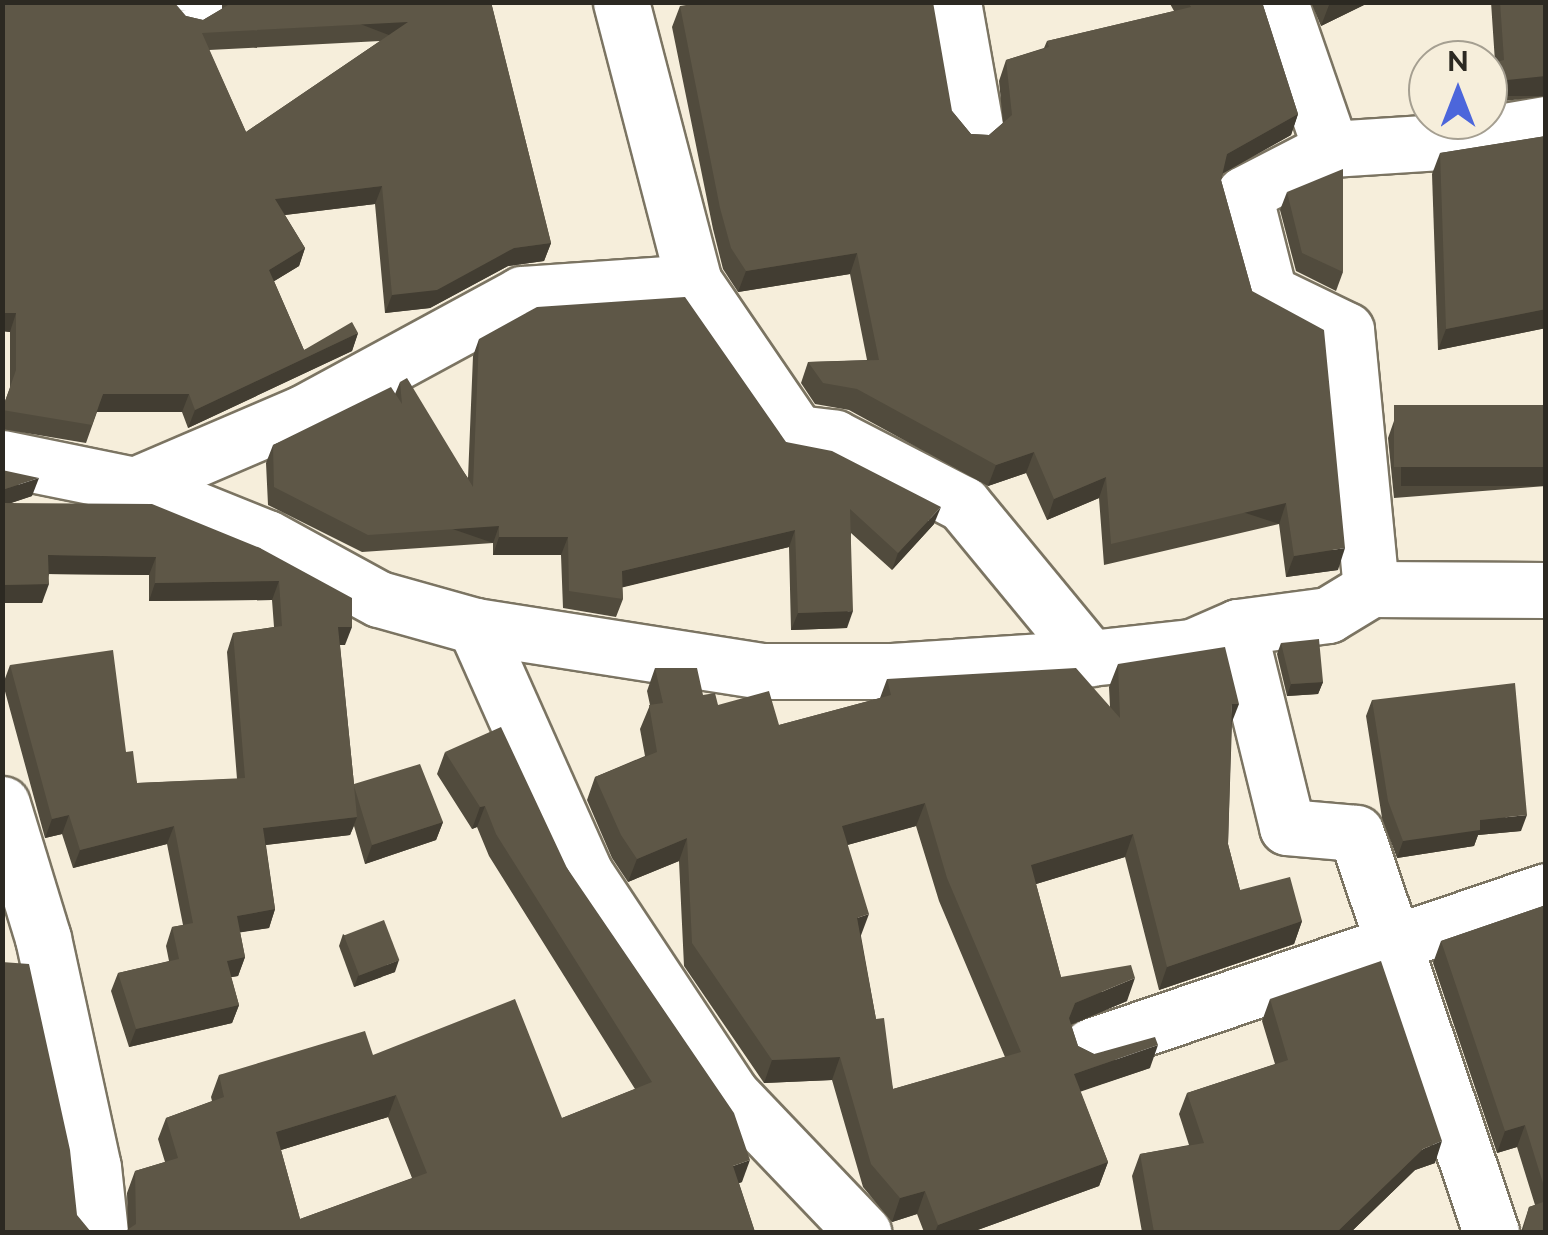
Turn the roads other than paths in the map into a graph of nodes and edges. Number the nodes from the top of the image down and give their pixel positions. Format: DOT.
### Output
graph roads {
  1 [pos="621,2"];
  2 [pos="953,2"];
  3 [pos="1280,2"];
  4 [pos="1546,124"];
  5 [pos="975,126"];
  6 [pos="1331,150"];
  7 [pos="694,282"];
  8 [pos="2,458"];
  9 [pos="135,485"];
  10 [pos="1372,589"];
  11 [pos="1546,590"];
  12 [pos="474,626"];
  13 [pos="1238,627"];
  14 [pos="1090,658"];
  15 [pos="2,804"];
  16 [pos="1546,891"];
  17 [pos="1393,940"];
  18 [pos="1091,1046"];
  19 [pos="100,1232"];
  20 [pos="863,1232"];
  21 [pos="1491,1232"];
  1 -- 7 [label="street"];
  2 -- 5 [label="street"];
  3 -- 6 [label="street"];
  4 -- 6 [label="street"];
  6 -- 10 [label="street"];
  7 -- 9 [label="street"];
  7 -- 14 [label="street"];
  8 -- 9 [label="street"];
  9 -- 12 [label="street"];
  10 -- 11 [label="street"];
  10 -- 13 [label="street"];
  12 -- 14 [label="street"];
  12 -- 20 [label="street"];
  13 -- 14 [label="street"];
  13 -- 17 [label="street"];
  15 -- 19 [label="street"];
  16 -- 17 [label="street"];
  17 -- 18 [label="street"];
  17 -- 21 [label="street"];
}
